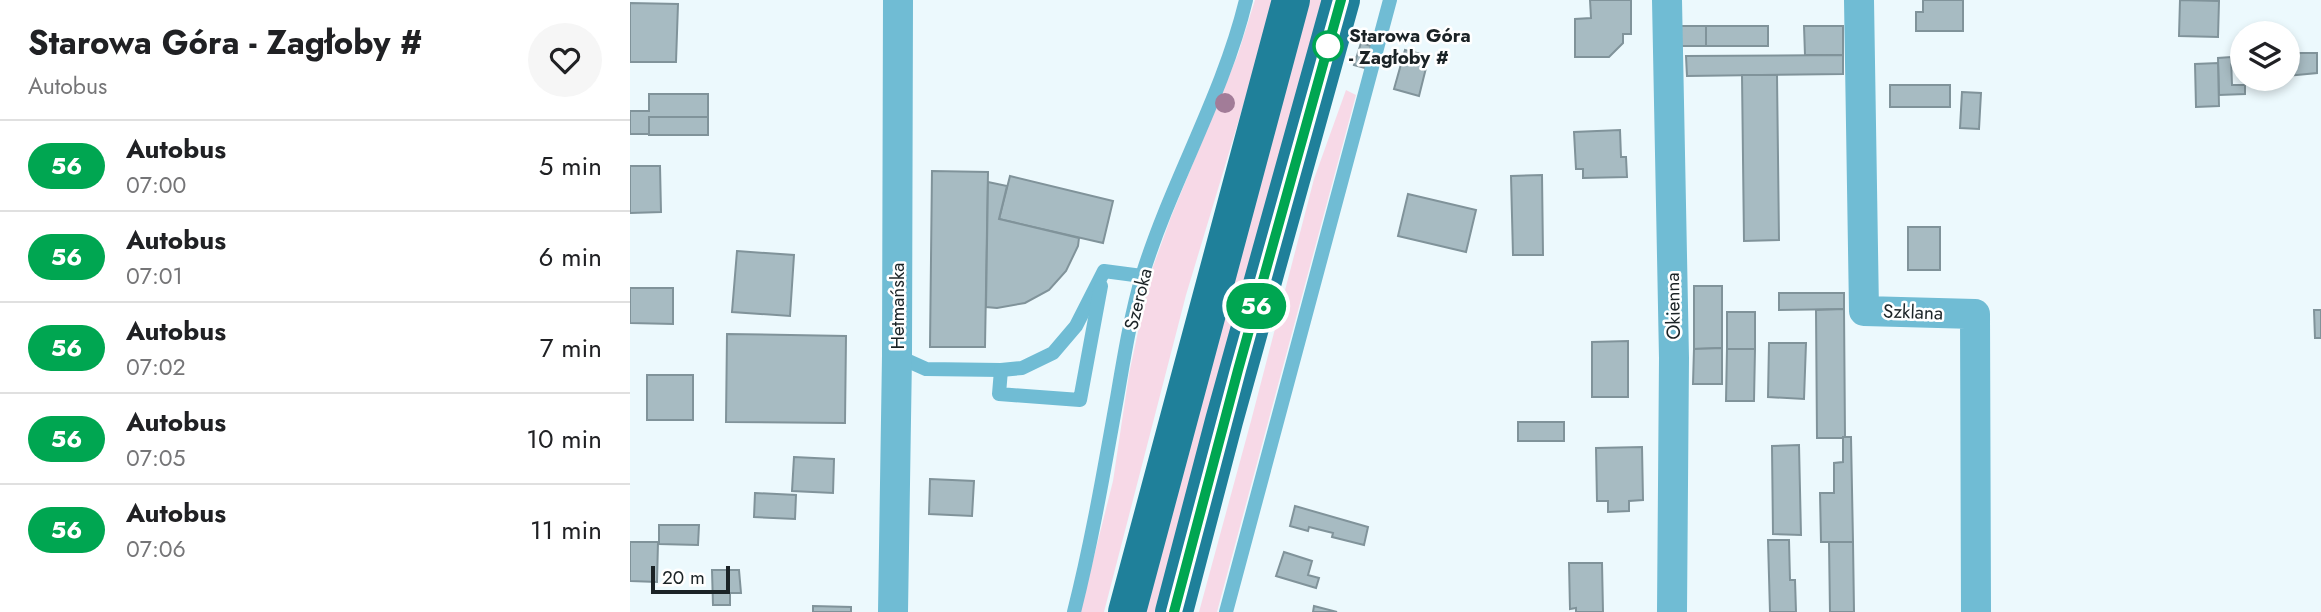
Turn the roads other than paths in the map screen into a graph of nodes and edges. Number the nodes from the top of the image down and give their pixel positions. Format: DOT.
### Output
graph roads {
  1 [pos="898,0"];
  2 [pos="1246,0"];
  3 [pos="1291,0"];
  4 [pos="1342,0"];
  5 [pos="1390,0"];
  6 [pos="1667,0"];
  7 [pos="1859,0"];
  8 [pos="1104,271"];
  9 [pos="1142,276"];
  10 [pos="897,356"];
  11 [pos="1000,370"];
  12 [pos="893,612"];
  13 [pos="1074,612"];
  14 [pos="1127,612"];
  15 [pos="1174,612"];
  16 [pos="1226,612"];
  17 [pos="1672,612"];
  18 [pos="1976,612"];
  1 -- 10 [label="street, Hetmańska"];
  2 -- 9 [label="lane, Szeroka"];
  3 -- 14 [label="main road"];
  4 -- 15 [label="main road"];
  5 -- 16 [label="lane"];
  6 -- 17 [label="street, Okienna"];
  7 -- 18 [label="street, Szklana"];
  8 -- 9 [label="lane"];
  8 -- 11 [label="lane"];
  8 -- 11 [label="lane"];
  9 -- 13 [label="lane, Szeroka"];
  10 -- 11 [label="lane"];
  10 -- 12 [label="street, Hetmańska"];
}
